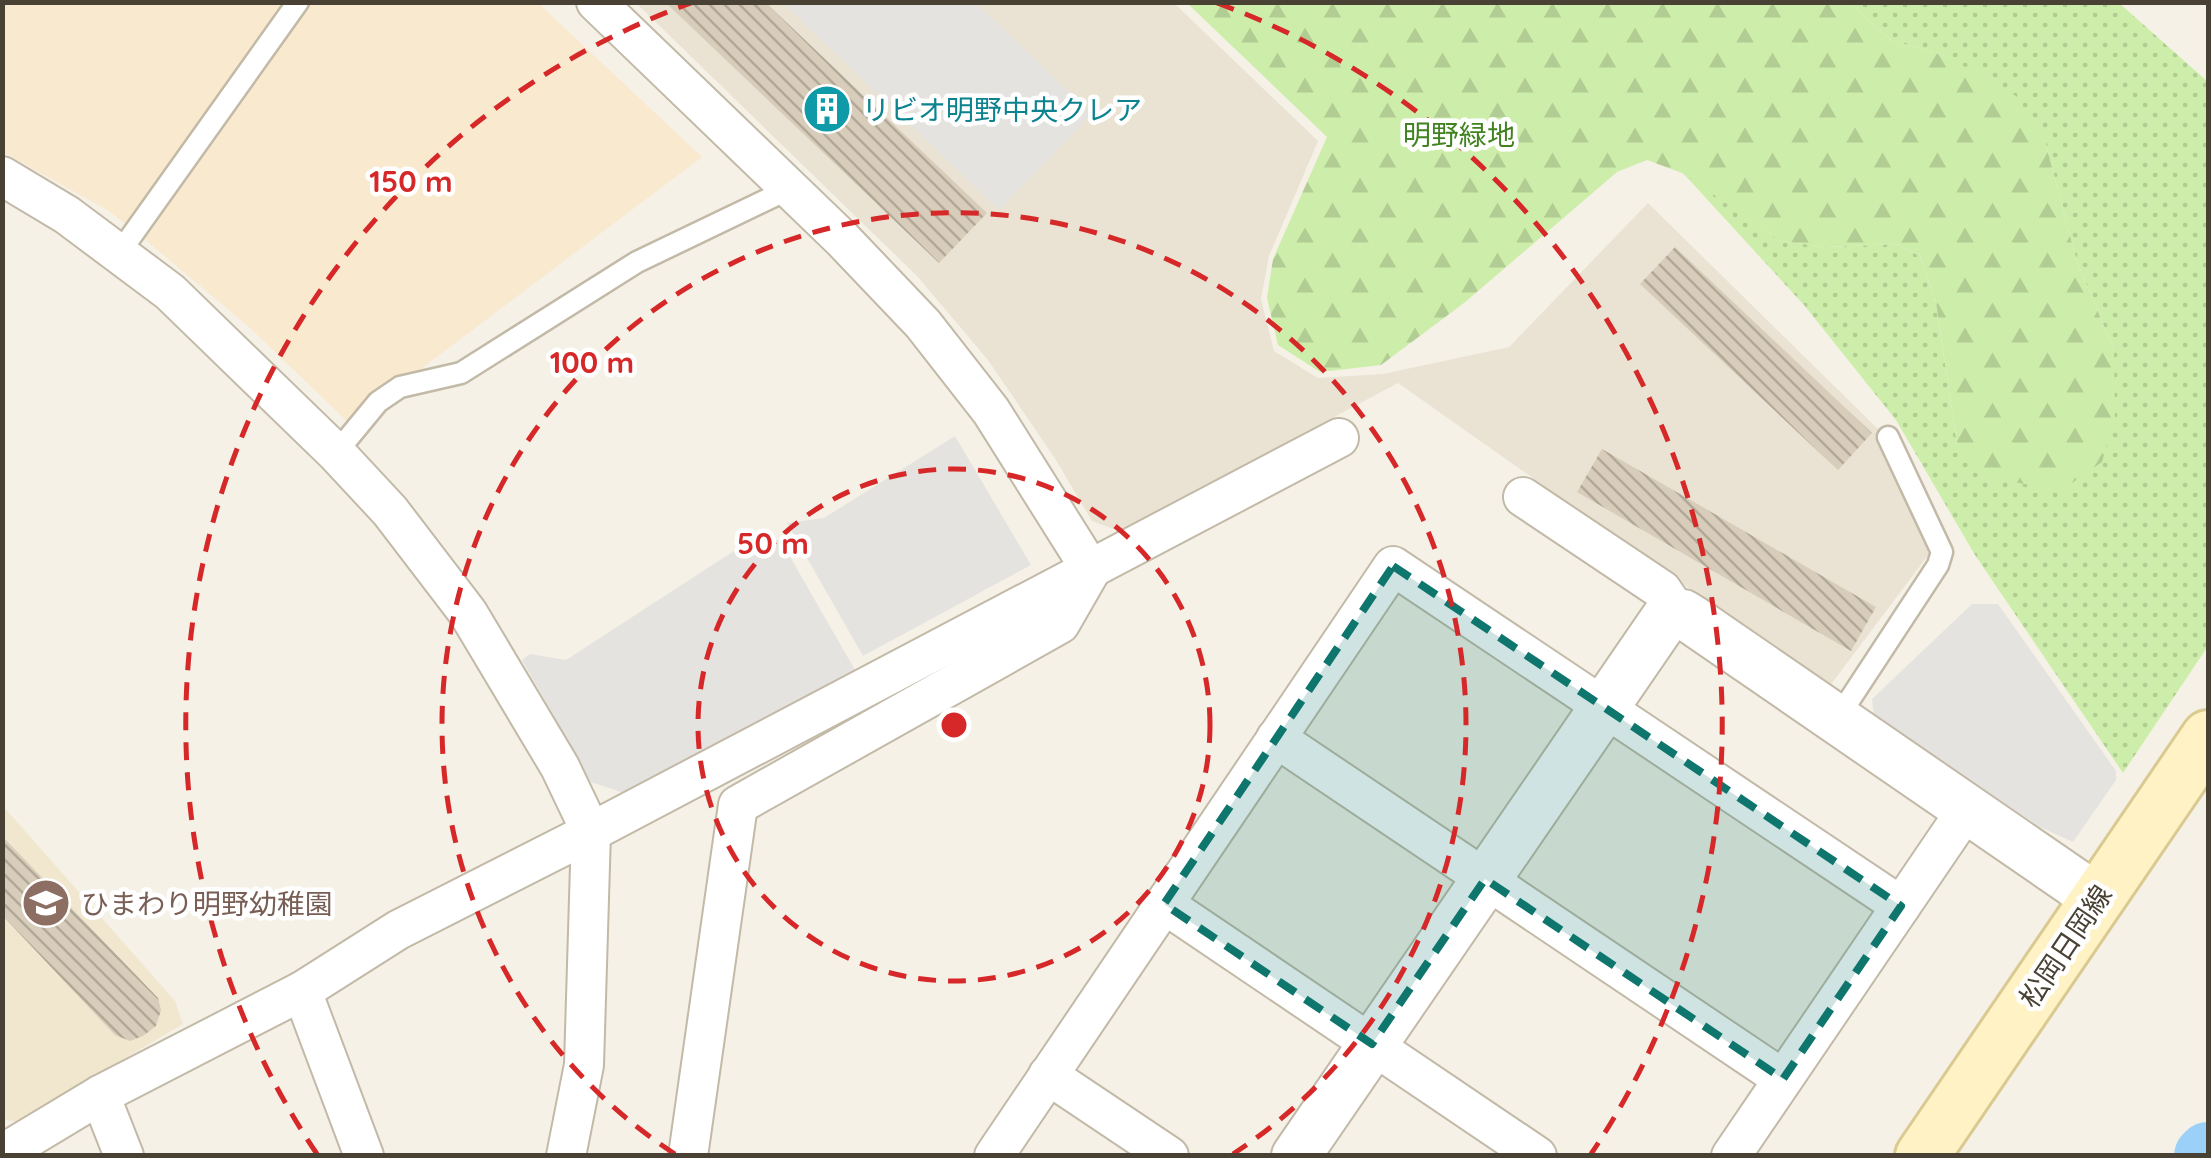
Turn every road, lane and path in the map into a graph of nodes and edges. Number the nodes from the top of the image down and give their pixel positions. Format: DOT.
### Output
graph roads {
  1 [pos="298,2"];
  2 [pos="596,2"];
  3 [pos="2,176"];
  4 [pos="789,189"];
  5 [pos="120,252"];
  6 [pos="1888,436"];
  7 [pos="1339,438"];
  8 [pos="336,453"];
  9 [pos="1523,497"];
  10 [pos="1091,570"];
  11 [pos="1677,612"];
  12 [pos="1603,707"];
  13 [pos="1837,719"];
  14 [pos="2208,736"];
  15 [pos="1276,738"];
  16 [pos="1968,809"];
  17 [pos="592,832"];
  18 [pos="1485,878"];
  19 [pos="2098,899"];
  20 [pos="1164,904"];
  21 [pos="1901,906"];
  22 [pos="302,991"];
  23 [pos="1372,1044"];
  24 [pos="1048,1075"];
  25 [pos="1783,1080"];
  26 [pos="100,1095"];
  27 [pos="2,1154"];
  28 [pos="124,1156"];
  29 [pos="364,1156"];
  30 [pos="566,1156"];
  31 [pos="688,1156"];
  32 [pos="994,1156"];
  33 [pos="1168,1156"];
  34 [pos="1296,1156"];
  35 [pos="1537,1156"];
  36 [pos="1731,1156"];
  37 [pos="1922,1156"];
  1 -- 5 [label="lane"];
  2 -- 4 [label="street"];
  3 -- 5 [label="street"];
  4 -- 8 [label="lane"];
  4 -- 10 [label="street"];
  5 -- 8 [label="street"];
  6 -- 13 [label="lane"];
  7 -- 10 [label="street"];
  8 -- 17 [label="street"];
  9 -- 11 [label="street"];
  10 -- 17 [label="street"];
  10 -- 31 [label="street"];
  11 -- 12 [label="street"];
  11 -- 13 [label="street"];
  12 -- 15 [label="street"];
  12 -- 18 [label="street"];
  12 -- 21 [label="street"];
  13 -- 16 [label="street"];
  14 -- 19 [label="main road, 松岡日岡線"];
  15 -- 18 [label="street"];
  15 -- 20 [label="street"];
  16 -- 19 [label="street"];
  16 -- 21 [label="street"];
  17 -- 22 [label="street"];
  17 -- 30 [label="street"];
  18 -- 23 [label="street"];
  18 -- 25 [label="street"];
  19 -- 37 [label="main road, 松岡日岡線"];
  20 -- 23 [label="street"];
  20 -- 24 [label="street"];
  21 -- 25 [label="street"];
  22 -- 26 [label="street"];
  22 -- 29 [label="street"];
  23 -- 34 [label="street"];
  23 -- 35 [label="street"];
  24 -- 32 [label="street"];
  24 -- 33 [label="street"];
  25 -- 36 [label="street"];
  26 -- 27 [label="street"];
  26 -- 28 [label="street"];
}
